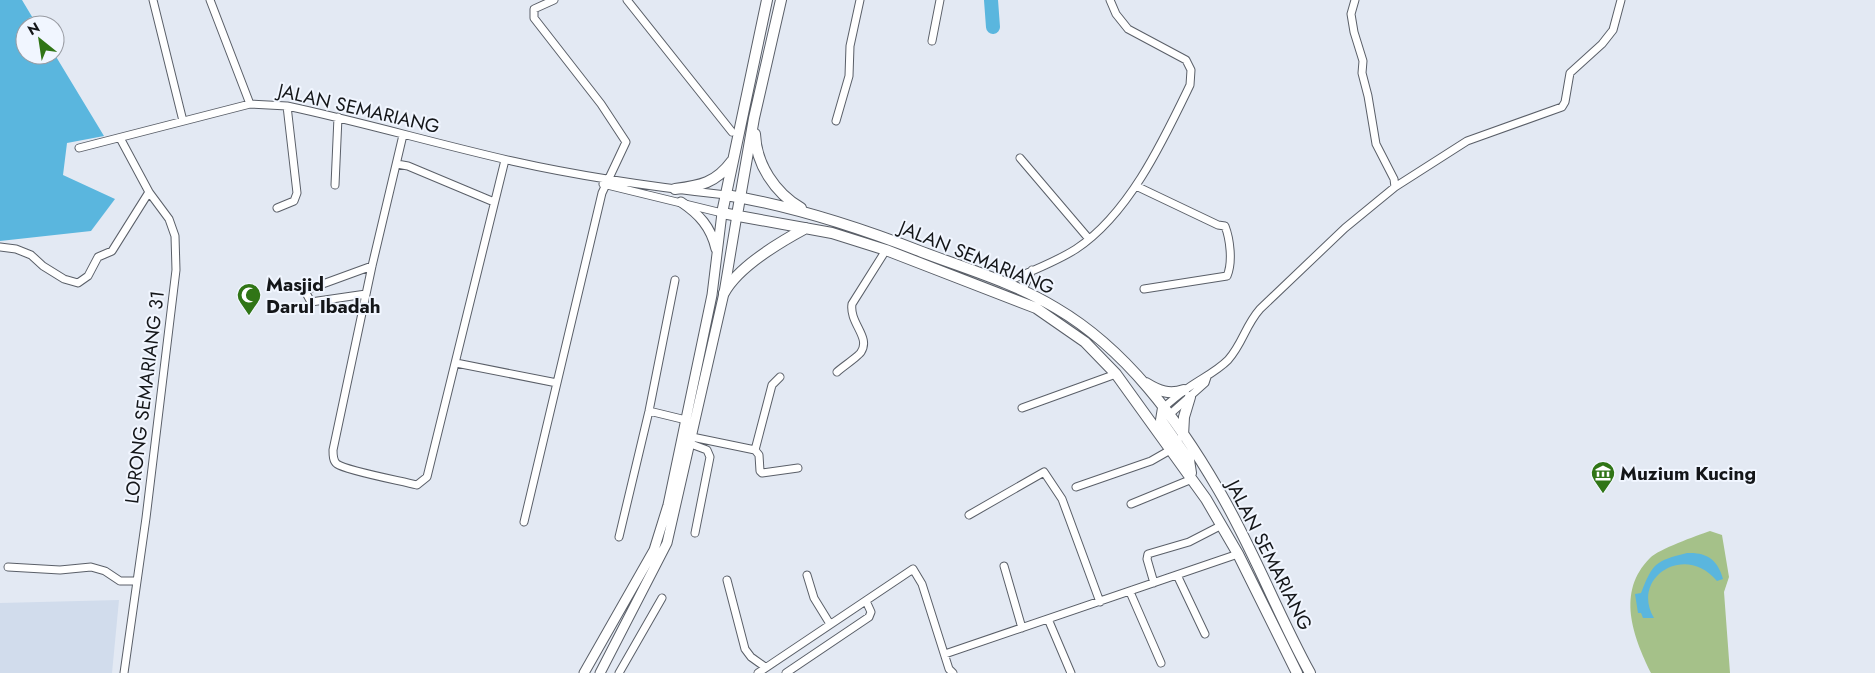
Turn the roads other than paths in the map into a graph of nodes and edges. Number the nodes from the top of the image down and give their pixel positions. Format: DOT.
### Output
graph roads {
  1 [pos="153,0"];
  2 [pos="210,0"];
  3 [pos="554,0"];
  4 [pos="627,0"];
  5 [pos="768,0"];
  6 [pos="780,0"];
  7 [pos="860,0"];
  8 [pos="940,0"];
  9 [pos="1110,0"];
  10 [pos="1355,0"];
  11 [pos="1621,0"];
  12 [pos="932,41"];
  13 [pos="250,104"];
  14 [pos="287,106"];
  15 [pos="338,117"];
  16 [pos="754,118"];
  17 [pos="183,121"];
  18 [pos="836,121"];
  19 [pos="732,132"];
  20 [pos="403,135"];
  21 [pos="120,138"];
  22 [pos="79,148"];
  23 [pos="734,158"];
  24 [pos="1020,158"];
  25 [pos="505,160"];
  26 [pos="397,164"];
  27 [pos="607,182"];
  28 [pos="335,185"];
  29 [pos="1136,186"];
  30 [pos="1395,187"];
  31 [pos="675,189"];
  32 [pos="149,192"];
  33 [pos="726,195"];
  34 [pos="739,197"];
  35 [pos="494,202"];
  36 [pos="681,202"];
  37 [pos="277,208"];
  38 [pos="807,212"];
  39 [pos="722,213"];
  40 [pos="737,215"];
  41 [pos="806,228"];
  42 [pos="1089,239"];
  43 [pos="0,247"];
  44 [pos="886,250"];
  45 [pos="717,254"];
  46 [pos="372,266"];
  47 [pos="1032,270"];
  48 [pos="675,280"];
  49 [pos="1003,283"];
  50 [pos="1144,289"];
  51 [pos="1024,291"];
  52 [pos="724,293"];
  53 [pos="366,294"];
  54 [pos="708,337"];
  55 [pos="456,363"];
  56 [pos="837,372"];
  57 [pos="1116,374"];
  58 [pos="780,376"];
  59 [pos="1141,380"];
  60 [pos="557,383"];
  61 [pos="1187,393"];
  62 [pos="1022,408"];
  63 [pos="649,411"];
  64 [pos="1166,412"];
  65 [pos="686,420"];
  66 [pos="1183,436"];
  67 [pos="692,440"];
  68 [pos="755,450"];
  69 [pos="1172,450"];
  70 [pos="798,468"];
  71 [pos="1192,478"];
  72 [pos="1076,487"];
  73 [pos="1131,504"];
  74 [pos="969,515"];
  75 [pos="524,522"];
  76 [pos="1222,525"];
  77 [pos="695,534"];
  78 [pos="619,537"];
  79 [pos="1238,554"];
  80 [pos="1004,566"];
  81 [pos="8,567"];
  82 [pos="807,575"];
  83 [pos="1176,575"];
  84 [pos="136,580"];
  85 [pos="726,580"];
  86 [pos="1154,583"];
  87 [pos="1130,592"];
  88 [pos="662,598"];
  89 [pos="866,601"];
  90 [pos="1100,602"];
  91 [pos="1048,619"];
  92 [pos="830,624"];
  93 [pos="1022,628"];
  94 [pos="1205,634"];
  95 [pos="945,654"];
  96 [pos="1161,663"];
  97 [pos="765,667"];
  98 [pos="1293,671"];
  99 [pos="948,672"];
  100 [pos="124,673"];
  101 [pos="584,673"];
  102 [pos="600,673"];
  103 [pos="619,673"];
  104 [pos="758,673"];
  105 [pos="786,673"];
  106 [pos="1071,673"];
  107 [pos="1310,673"];
  1 -- 17 [label="street"];
  2 -- 13 [label="street"];
  3 -- 27 [label="street"];
  4 -- 19 [label="street"];
  5 -- 23 [label="main road"];
  6 -- 16 [label="main road"];
  7 -- 18 [label="street"];
  8 -- 12 [label="street"];
  9 -- 29 [label="street"];
  10 -- 30 [label="street"];
  11 -- 30 [label="street"];
  13 -- 14 [label="street, JALAN SEMARIANG"];
  13 -- 17 [label="street, JALAN SEMARIANG"];
  14 -- 15 [label="street, JALAN SEMARIANG"];
  14 -- 37 [label="street"];
  15 -- 20 [label="street, JALAN SEMARIANG"];
  15 -- 28 [label="street"];
  16 -- 34 [label="main road"];
  16 -- 38 [label="main road"];
  17 -- 21 [label="street, JALAN SEMARIANG"];
  20 -- 25 [label="street, JALAN SEMARIANG"];
  20 -- 26 [label="street"];
  21 -- 22 [label="street, JALAN SEMARIANG"];
  21 -- 32 [label="street, LORONG SEMARIANG 31"];
  23 -- 31 [label="main road"];
  23 -- 33 [label="main road"];
  24 -- 42 [label="street"];
  25 -- 27 [label="street, JALAN SEMARIANG"];
  25 -- 35 [label="street"];
  26 -- 35 [label="street"];
  26 -- 46 [label="street"];
  27 -- 31 [label="street"];
  27 -- 36 [label="street"];
  27 -- 60 [label="street"];
  29 -- 42 [label="street"];
  29 -- 50 [label="street"];
  30 -- 61 [label="street"];
  31 -- 33 [label="street"];
  32 -- 43 [label="street"];
  32 -- 84 [label="street, LORONG SEMARIANG 31"];
  33 -- 34 [label="main road, JALAN SEMARIANG"];
  33 -- 39 [label="main road"];
  34 -- 38 [label="main road, JALAN SEMARIANG"];
  34 -- 40 [label="main road"];
  35 -- 55 [label="street"];
  36 -- 39 [label="street"];
  36 -- 45 [label="street"];
  38 -- 49 [label="main road, JALAN SEMARIANG"];
  39 -- 40 [label="main road, JALAN SEMARIANG"];
  39 -- 45 [label="street"];
  40 -- 41 [label="main road, JALAN SEMARIANG"];
  40 -- 52 [label="street"];
  41 -- 44 [label="main road, JALAN SEMARIANG"];
  41 -- 52 [label="main road"];
  42 -- 47 [label="street"];
  44 -- 56 [label="street"];
  44 -- 57 [label="main road, JALAN SEMARIANG"];
  45 -- 54 [label="street"];
  46 -- 53 [label="street"];
  46 -- 53 [label="street"];
  47 -- 49 [label="street"];
  47 -- 51 [label="street"];
  48 -- 63 [label="street"];
  49 -- 51 [label="main road, JALAN SEMARIANG"];
  51 -- 59 [label="main road, JALAN SEMARIANG"];
  52 -- 54 [label="street"];
  53 -- 55 [label="street"];
  54 -- 65 [label="street"];
  54 -- 67 [label="street"];
  55 -- 60 [label="street"];
  57 -- 62 [label="street"];
  57 -- 69 [label="main road, JALAN SEMARIANG"];
  58 -- 68 [label="street"];
  59 -- 61 [label="main road"];
  59 -- 64 [label="main road, JALAN SEMARIANG"];
  60 -- 75 [label="street"];
  61 -- 64 [label="street"];
  61 -- 66 [label="main road"];
  63 -- 65 [label="street"];
  63 -- 78 [label="street"];
  64 -- 66 [label="main road, JALAN SEMARIANG"];
  64 -- 71 [label="main road"];
  65 -- 101 [label="street"];
  66 -- 107 [label="main road, JALAN SEMARIANG"];
  67 -- 68 [label="street"];
  67 -- 77 [label="street"];
  67 -- 102 [label="street"];
  68 -- 70 [label="street"];
  69 -- 71 [label="main road, JALAN SEMARIANG"];
  69 -- 72 [label="street"];
  71 -- 73 [label="street"];
  71 -- 76 [label="main road, JALAN SEMARIANG"];
  74 -- 90 [label="street"];
  76 -- 79 [label="main road, JALAN SEMARIANG"];
  76 -- 86 [label="street"];
  79 -- 83 [label="street"];
  79 -- 98 [label="main road, JALAN SEMARIANG"];
  80 -- 93 [label="street"];
  81 -- 84 [label="street"];
  82 -- 92 [label="street"];
  83 -- 86 [label="street"];
  83 -- 94 [label="street"];
  84 -- 100 [label="street, LORONG SEMARIANG 31"];
  85 -- 97 [label="street"];
  86 -- 87 [label="street"];
  87 -- 90 [label="street"];
  87 -- 96 [label="street"];
  88 -- 103 [label="street"];
  89 -- 92 [label="street"];
  89 -- 95 [label="street"];
  89 -- 105 [label="street"];
  90 -- 91 [label="street"];
  91 -- 93 [label="street"];
  91 -- 106 [label="street"];
  92 -- 97 [label="street"];
  93 -- 95 [label="street"];
  95 -- 99 [label="street"];
  97 -- 104 [label="street"];
}
